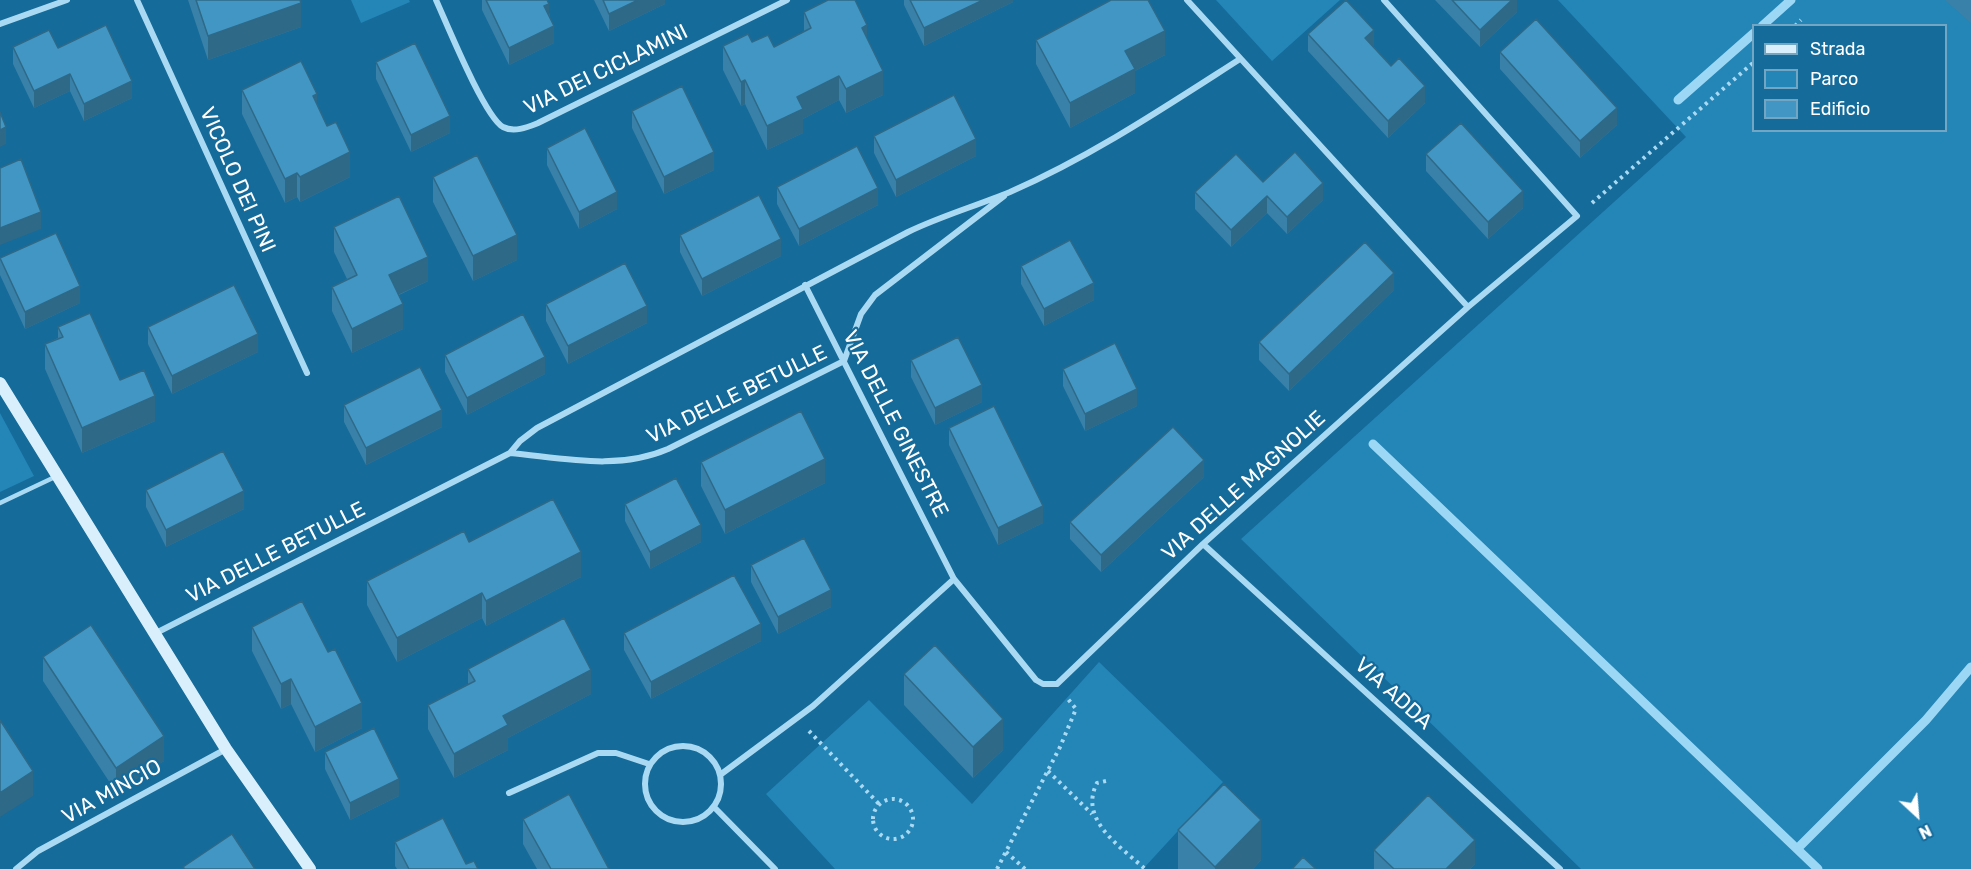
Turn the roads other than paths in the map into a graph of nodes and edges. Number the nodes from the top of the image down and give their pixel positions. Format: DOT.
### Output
graph roads {
  1 [pos="67,0"];
  2 [pos="137,0"];
  3 [pos="436,0"];
  4 [pos="787,0"];
  5 [pos="1187,0"];
  6 [pos="1384,0"];
  7 [pos="0,24"];
  8 [pos="1240,59"];
  9 [pos="1009,192"];
  10 [pos="805,285"];
  11 [pos="1468,307"];
  12 [pos="844,360"];
  13 [pos="307,373"];
  14 [pos="0,383"];
  15 [pos="510,453"];
  16 [pos="57,476"];
  17 [pos="0,503"];
  18 [pos="1203,544"];
  19 [pos="954,579"];
  20 [pos="154,634"];
  21 [pos="1043,684"];
  22 [pos="226,749"];
  23 [pos="650,764"];
  24 [pos="720,775"];
  25 [pos="509,793"];
  26 [pos="714,807"];
  27 [pos="16,869"];
  28 [pos="310,869"];
  29 [pos="775,869"];
  30 [pos="1560,869"];
  1 -- 7 [label="street"];
  2 -- 13 [label="street, VICOLO DEI PINI"];
  3 -- 4 [label="street, VIA DEI CICLAMINI"];
  5 -- 8 [label="street"];
  6 -- 11 [label="street, VIA DELLE MAGNOLIE"];
  8 -- 9 [label="street, VIA DELLE BETULLE"];
  8 -- 11 [label="street"];
  9 -- 10 [label="street, VIA DELLE BETULLE"];
  9 -- 12 [label="street, VIA DELLE BETULLE"];
  10 -- 12 [label="street, VIA DELLE GINESTRE"];
  10 -- 15 [label="street, VIA DELLE BETULLE"];
  11 -- 18 [label="street, VIA DELLE MAGNOLIE"];
  12 -- 15 [label="street, VIA DELLE BETULLE"];
  12 -- 19 [label="street, VIA DELLE GINESTRE"];
  14 -- 16 [label="street"];
  15 -- 20 [label="street, VIA DELLE BETULLE"];
  16 -- 17 [label="lane"];
  16 -- 20 [label="street"];
  18 -- 21 [label="street, VIA DELLE MAGNOLIE"];
  18 -- 30 [label="street, VIA ADDA"];
  19 -- 21 [label="street, VIA DELLE GINESTRE"];
  19 -- 24 [label="street"];
  20 -- 22 [label="street"];
  22 -- 27 [label="street, VIA MINCIO"];
  22 -- 28 [label="street"];
  23 -- 24 [label="street"];
  23 -- 25 [label="street"];
  23 -- 26 [label="street"];
  24 -- 26 [label="street"];
  26 -- 29 [label="street"];
}
